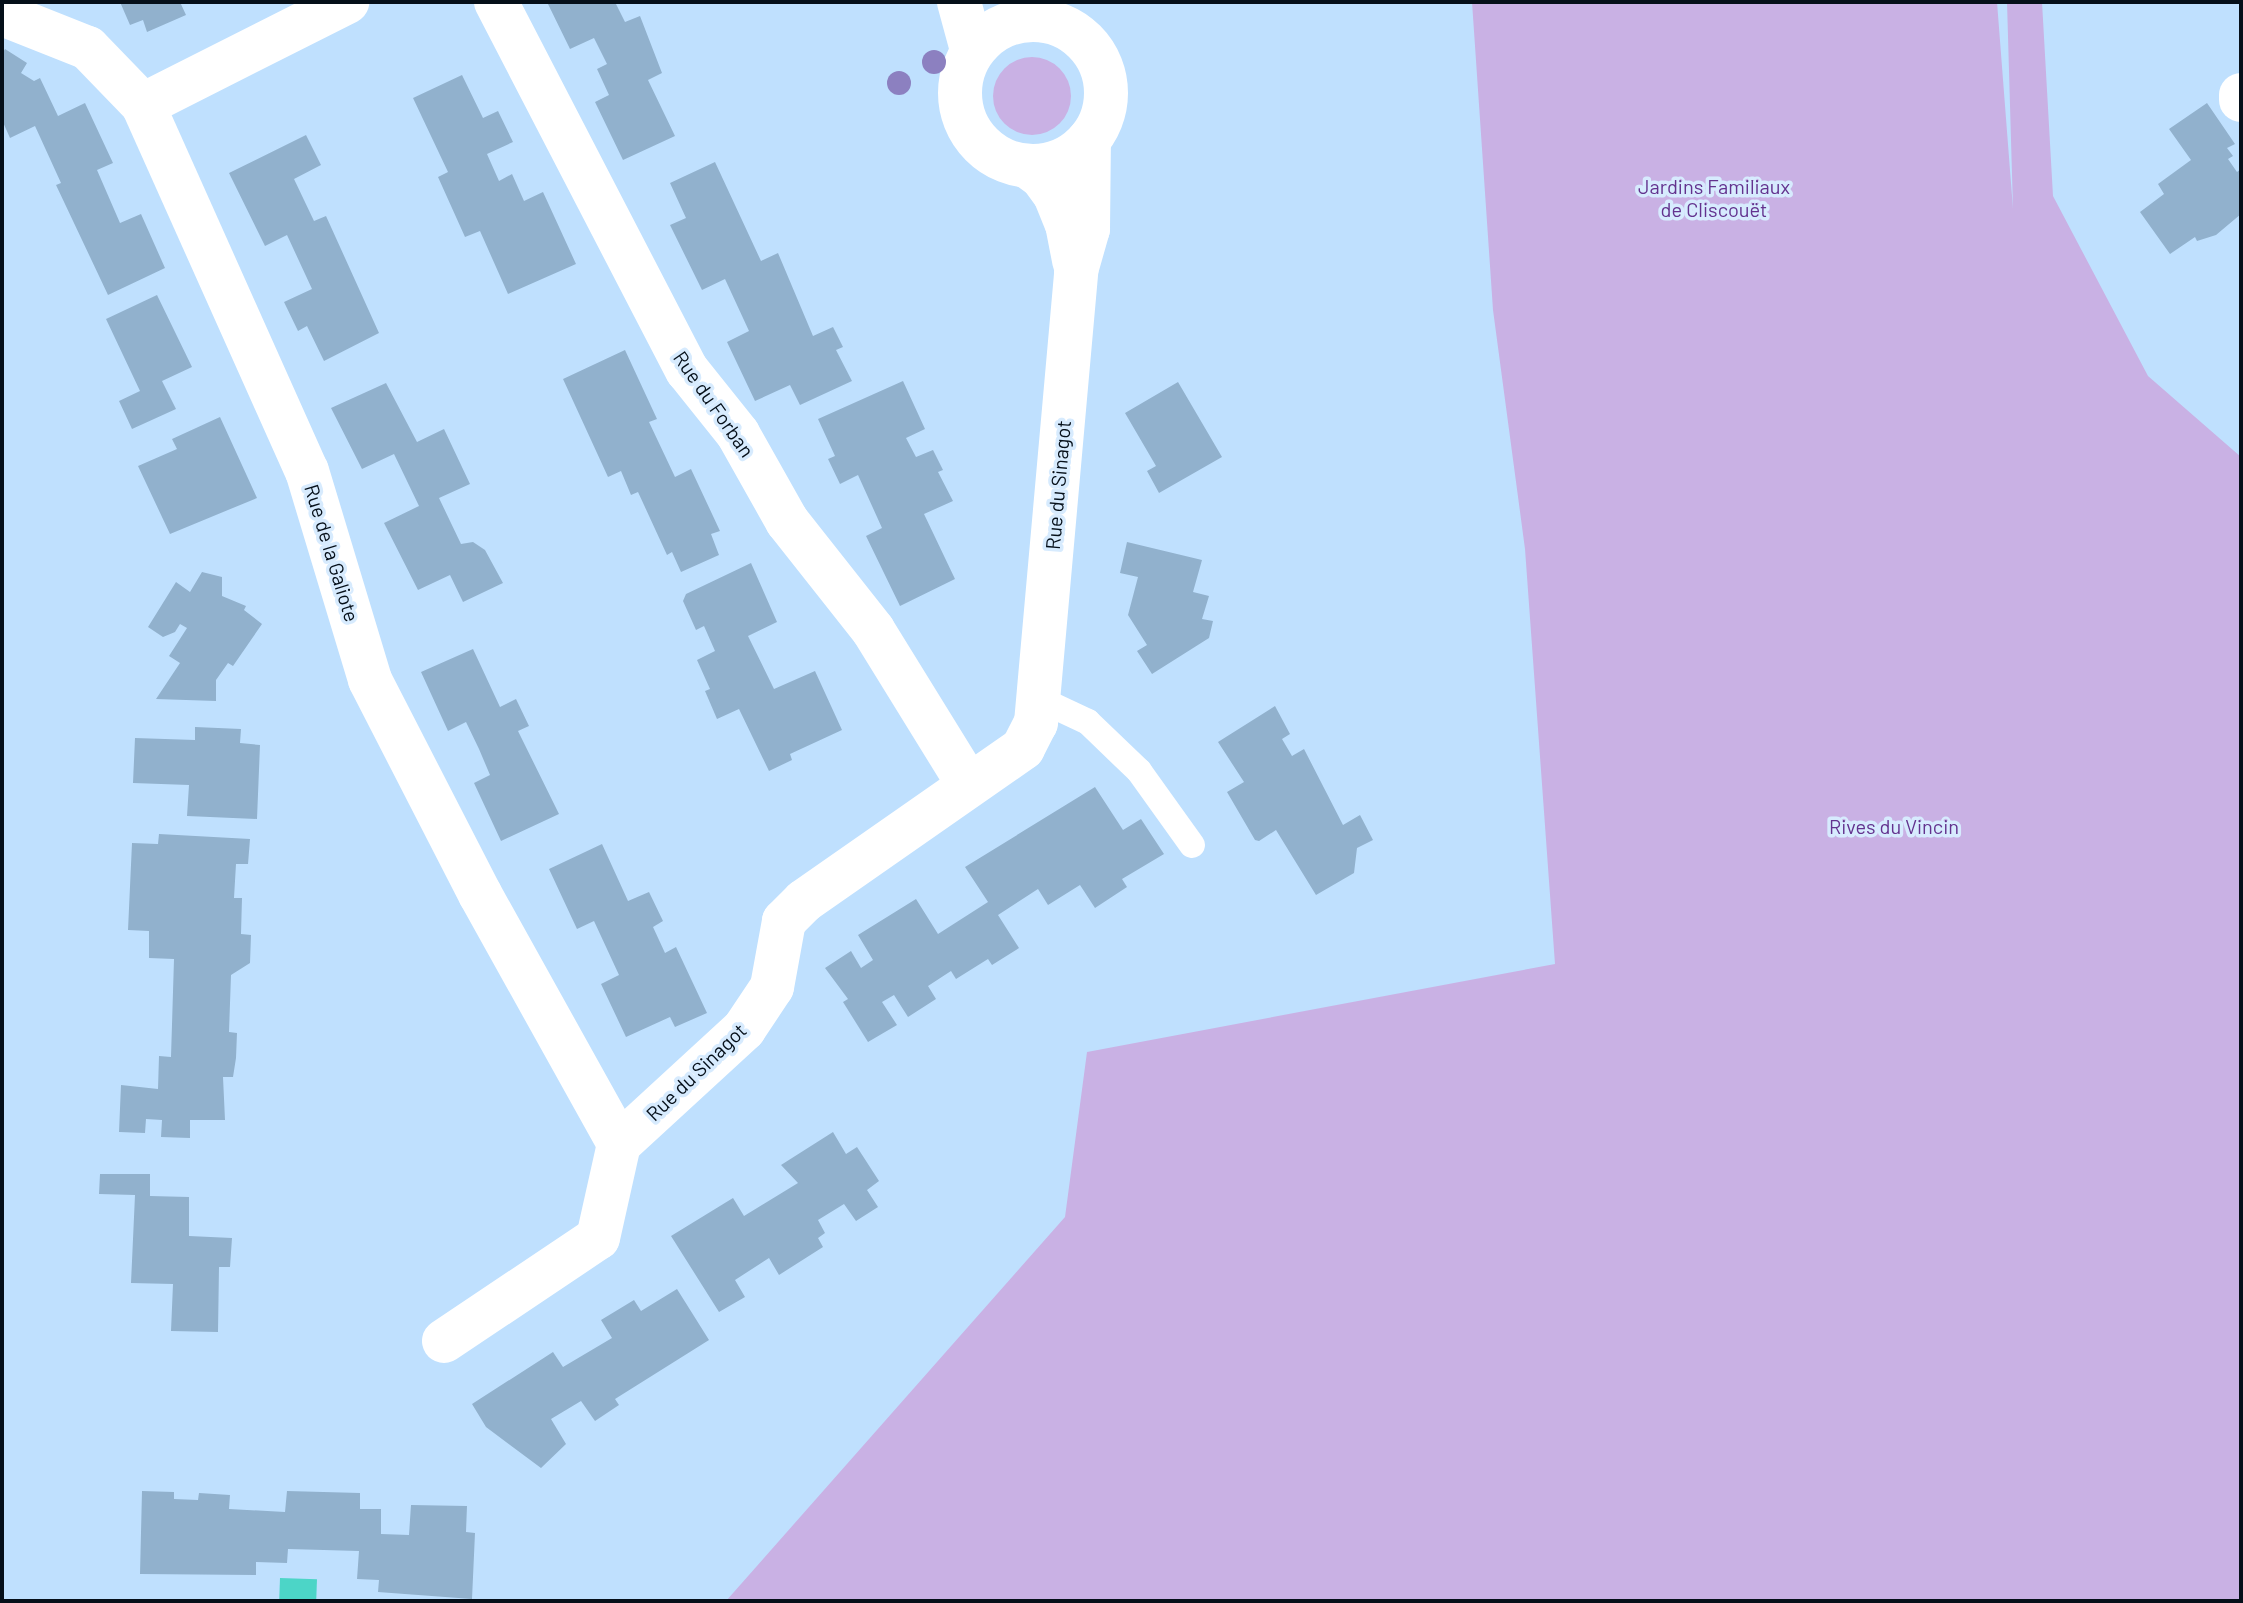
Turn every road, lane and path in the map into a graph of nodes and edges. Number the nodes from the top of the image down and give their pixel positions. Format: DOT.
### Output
graph roads {
  1 [pos="347,2"];
  2 [pos="496,2"];
  3 [pos="959,2"];
  4 [pos="1019,11"];
  5 [pos="2,14"];
  6 [pos="972,50"];
  7 [pos="143,105"];
  8 [pos="1089,140"];
  9 [pos="1027,166"];
  10 [pos="1076,271"];
  11 [pos="1037,698"];
  12 [pos="968,784"];
  13 [pos="1192,845"];
  14 [pos="619,1144"];
  15 [pos="444,1341"];
  1 -- 7 [label="street"];
  2 -- 12 [label="street, Rue du Forban"];
  3 -- 6 [label="street"];
  4 -- 6 [label="street"];
  4 -- 8 [label="street"];
  5 -- 7 [label="street, Rue de la Galiote"];
  6 -- 9 [label="street"];
  7 -- 14 [label="street, Rue de la Galiote"];
  8 -- 9 [label="street"];
  8 -- 10 [label="street, Rue du Sinagot"];
  9 -- 10 [label="street, Rue du Sinagot"];
  10 -- 11 [label="street, Rue du Sinagot"];
  11 -- 12 [label="street, Rue du Sinagot"];
  11 -- 13 [label="lane"];
  12 -- 14 [label="street, Rue du Sinagot"];
  14 -- 15 [label="street"];
}
